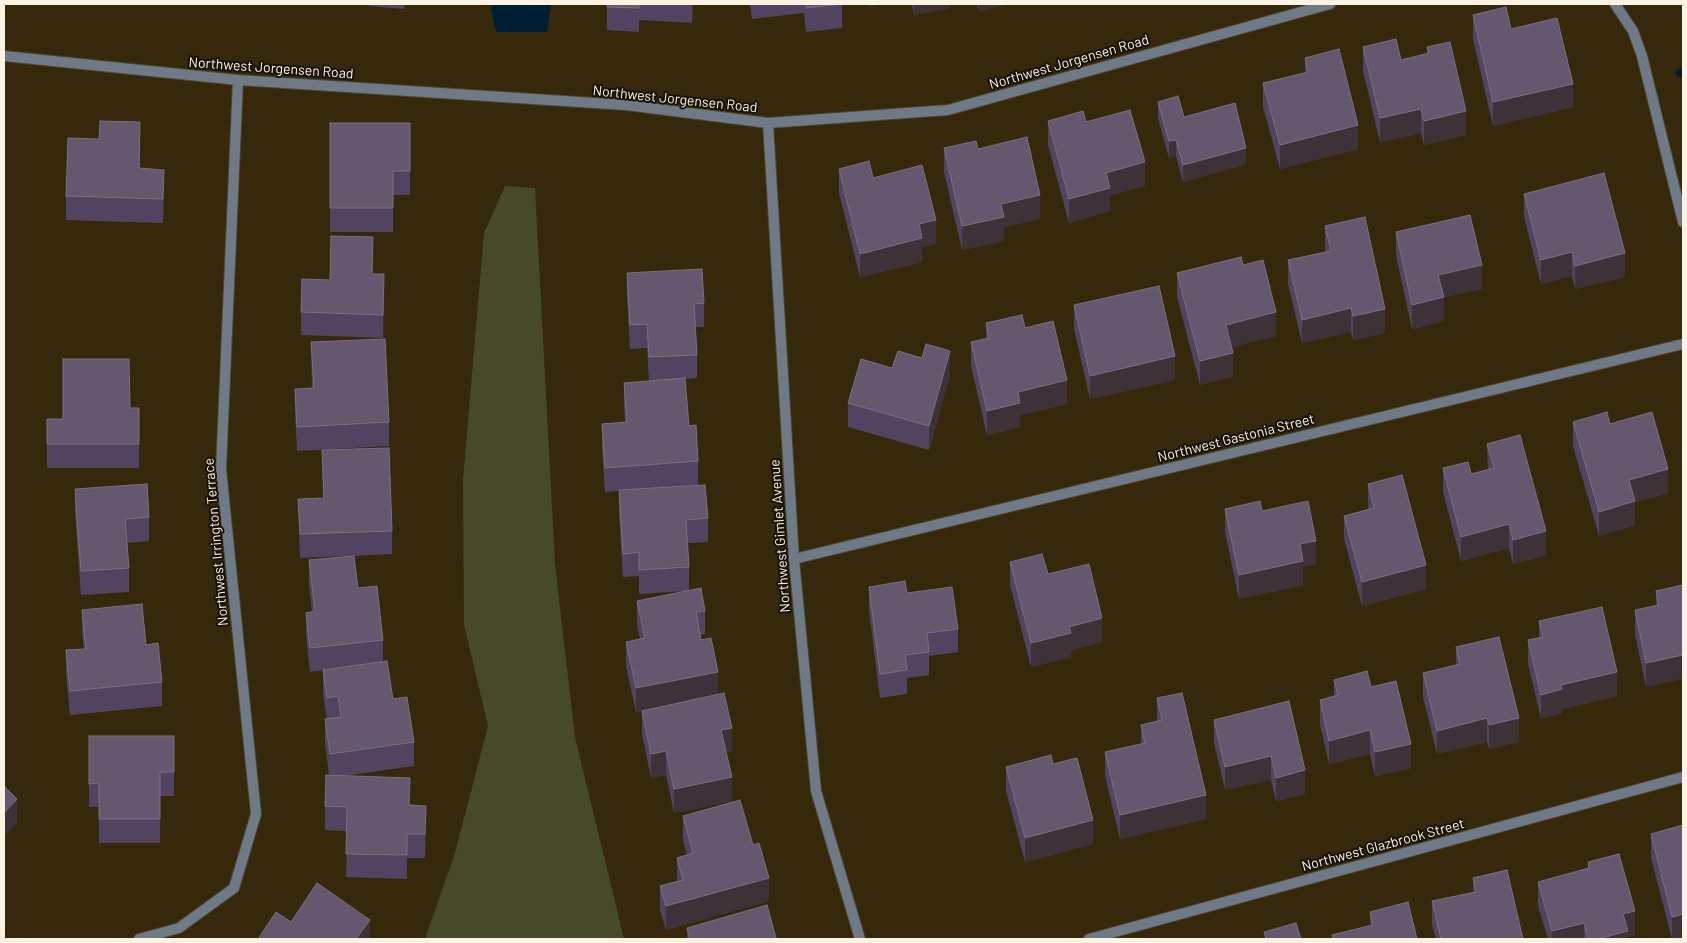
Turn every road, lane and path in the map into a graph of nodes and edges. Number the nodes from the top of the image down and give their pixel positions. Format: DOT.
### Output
graph roads {
  1 [pos="1330,4"];
  2 [pos="1615,4"];
  3 [pos="4,56"];
  4 [pos="238,80"];
  5 [pos="768,123"];
  6 [pos="1683,222"];
  7 [pos="1683,344"];
  8 [pos="794,559"];
  9 [pos="1683,777"];
  10 [pos="139,939"];
  11 [pos="860,939"];
  12 [pos="1089,939"];
  1 -- 5 [label="street, Northwest Jorgensen Road"];
  2 -- 6 [label="street"];
  3 -- 4 [label="street, Northwest Jorgensen Road"];
  4 -- 5 [label="street, Northwest Jorgensen Road"];
  4 -- 10 [label="street, Northwest Irrington Terrace"];
  5 -- 8 [label="street, Northwest Gimlet Avenue"];
  7 -- 8 [label="street, Northwest Gastonia Street"];
  8 -- 11 [label="street, Northwest Gimlet Avenue"];
  9 -- 12 [label="street, Northwest Glazbrook Street"];
}
